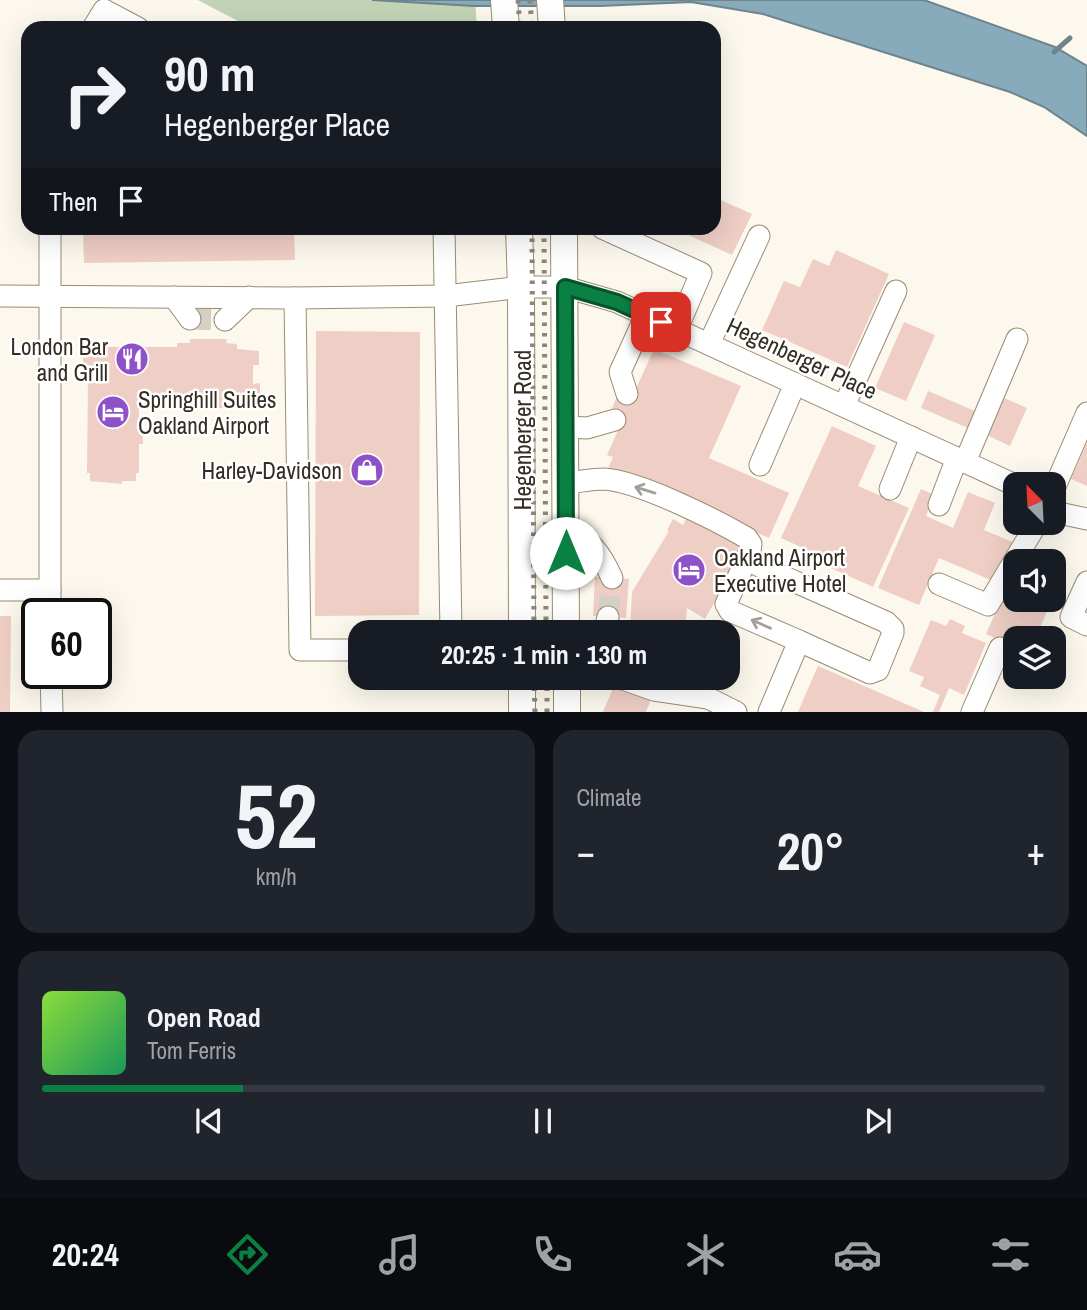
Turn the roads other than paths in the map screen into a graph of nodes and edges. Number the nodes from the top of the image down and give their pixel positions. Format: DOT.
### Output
graph roads {
  1 [pos="504,0"];
  2 [pos="97,21"];
  3 [pos="125,21"];
  4 [pos="506,21"];
  5 [pos="50,235"];
  6 [pos="444,235"];
  7 [pos="519,235"];
  8 [pos="564,235"];
  9 [pos="617,235"];
  10 [pos="760,236"];
  11 [pos="521,287"];
  12 [pos="565,287"];
  13 [pos="896,290"];
  14 [pos="49,295"];
  15 [pos="0,296"];
  16 [pos="446,296"];
  17 [pos="249,297"];
  18 [pos="174,298"];
  19 [pos="295,298"];
  20 [pos="646,315"];
  21 [pos="190,319"];
  22 [pos="225,320"];
  23 [pos="677,329"];
  24 [pos="1017,339"];
  25 [pos="709,344"];
  26 [pos="795,384"];
  27 [pos="627,394"];
  28 [pos="844,406"];
  29 [pos="1087,413"];
  30 [pos="615,420"];
  31 [pos="566,427"];
  32 [pos="911,437"];
  33 [pos="961,460"];
  34 [pos="760,465"];
  35 [pos="1061,472"];
  36 [pos="1003,479"];
  37 [pos="566,483"];
  38 [pos="890,489"];
  39 [pos="939,505"];
  40 [pos="1066,515"];
  41 [pos="1087,519"];
  42 [pos="566,527"];
  43 [pos="1029,536"];
  44 [pos="746,560"];
  45 [pos="612,578"];
  46 [pos="1087,582"];
  47 [pos="939,584"];
  48 [pos="522,585"];
  49 [pos="0,590"];
  50 [pos="50,590"];
  51 [pos="50,598"];
  52 [pos="451,620"];
  53 [pos="522,620"];
  54 [pos="530,620"];
  55 [pos="566,620"];
  56 [pos="1087,625"];
  57 [pos="799,641"];
  58 [pos="1000,648"];
  59 [pos="348,650"];
  60 [pos="51,689"];
  61 [pos="522,690"];
  62 [pos="569,690"];
  63 [pos="653,690"];
  64 [pos="571,709"];
  65 [pos="52,712"];
  66 [pos="522,712"];
  67 [pos="736,712"];
  68 [pos="769,712"];
  69 [pos="972,712"];
  1 -- 4 [label="main road"];
  2 -- 3 [label="street"];
  5 -- 14 [label="street"];
  6 -- 16 [label="street"];
  7 -- 11 [label="main road, Hegenberger Road"];
  8 -- 12 [label="main road, Hegenberger Road"];
  9 -- 23 [label="street"];
  10 -- 25 [label="street"];
  11 -- 12 [label="street, Hegenberger Place"];
  11 -- 16 [label="street, Hegenberger Place"];
  11 -- 48 [label="main road, Hegenberger Road"];
  12 -- 20 [label="street, Hegenberger Place"];
  12 -- 31 [label="main road, Hegenberger Road"];
  13 -- 28 [label="street"];
  14 -- 15 [label="street, Hegenberger Place"];
  14 -- 18 [label="street, Hegenberger Place"];
  14 -- 50 [label="street"];
  16 -- 19 [label="street, Hegenberger Place"];
  16 -- 52 [label="street"];
  17 -- 18 [label="street, Hegenberger Place"];
  17 -- 19 [label="street, Hegenberger Place"];
  17 -- 22 [label="street"];
  18 -- 21 [label="street"];
  19 -- 59 [label="street"];
  20 -- 23 [label="street, Hegenberger Place"];
  20 -- 27 [label="street"];
  23 -- 25 [label="street, Hegenberger Place"];
  24 -- 33 [label="street"];
  25 -- 26 [label="street, Hegenberger Place"];
  26 -- 28 [label="street, Hegenberger Place"];
  26 -- 34 [label="street"];
  28 -- 32 [label="street, Hegenberger Place"];
  29 -- 35 [label="street"];
  30 -- 31 [label="street"];
  31 -- 37 [label="main road, Hegenberger Road"];
  32 -- 33 [label="street, Hegenberger Place"];
  32 -- 38 [label="street"];
  33 -- 36 [label="street, Hegenberger Place"];
  33 -- 39 [label="street"];
  37 -- 42 [label="main road, Hegenberger Road"];
  44 -- 37 [label="street, one-way"];
  40 -- 41 [label="street"];
  42 -- 45 [label="street"];
  42 -- 55 [label="main road, Hegenberger Road"];
  43 -- 47 [label="street"];
  57 -- 44 [label="street, one-way"];
  44 -- 57 [label="street"];
  46 -- 56 [label="street"];
  48 -- 53 [label="main road, Hegenberger Road"];
  48 -- 54 [label="main road"];
  49 -- 50 [label="street"];
  50 -- 51 [label="street"];
  57 -- 68 [label="street"];
  58 -- 69 [label="street"];
  60 -- 65 [label="street"];
  61 -- 66 [label="main road"];
  62 -- 64 [label="main road"];
  63 -- 67 [label="street"];
}
